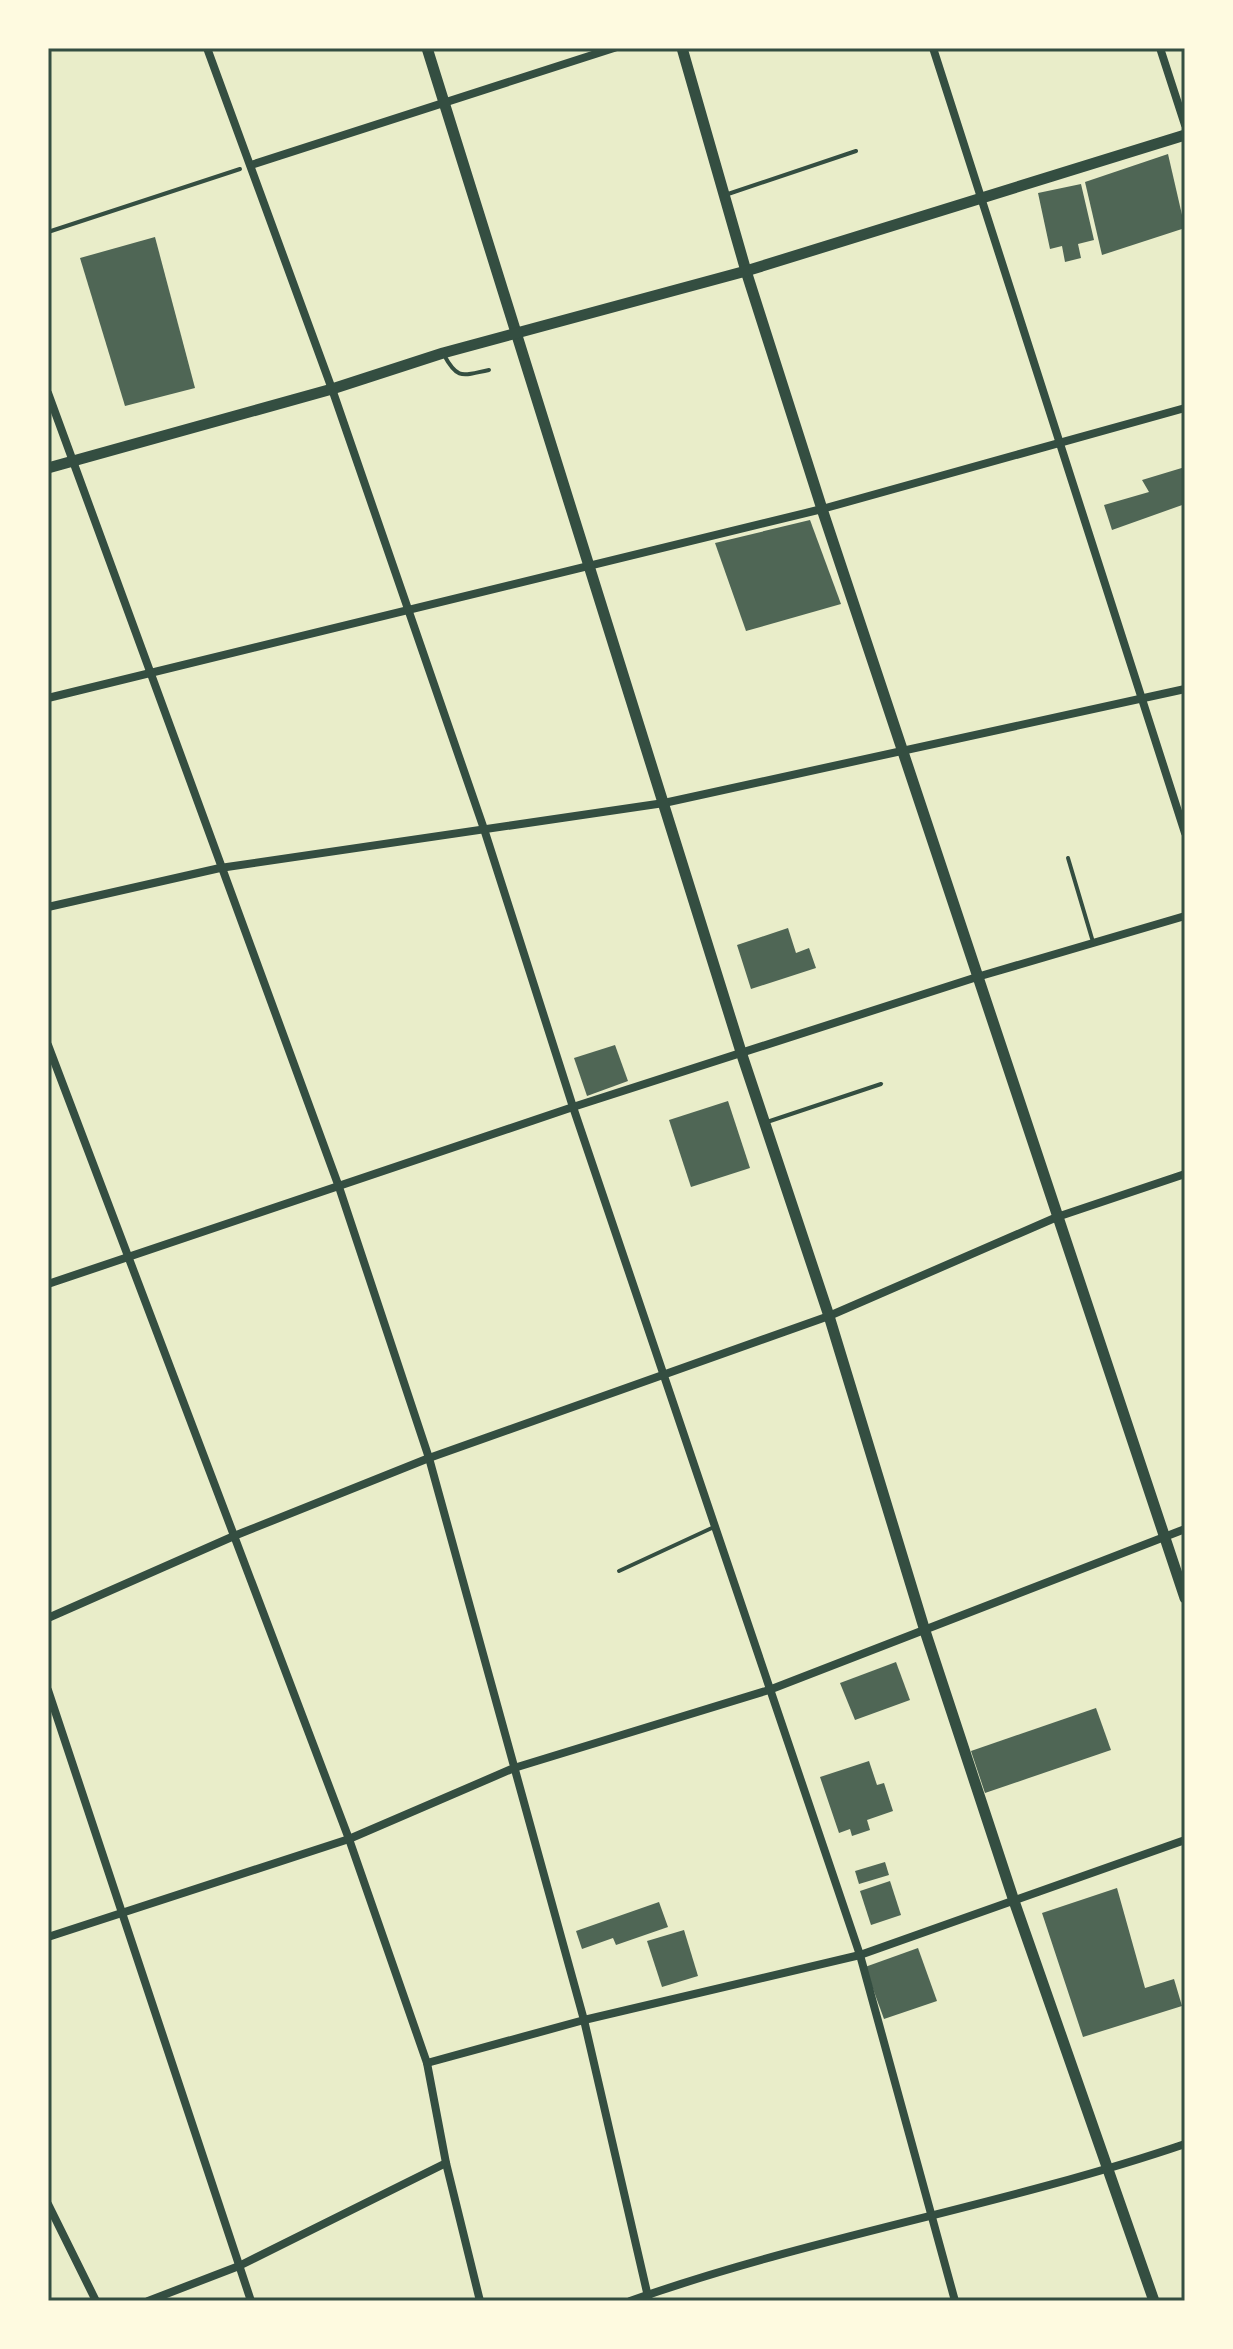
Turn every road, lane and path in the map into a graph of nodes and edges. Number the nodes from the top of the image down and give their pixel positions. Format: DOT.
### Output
graph roads {
  1 [pos="207,48"];
  2 [pos="427,48"];
  3 [pos="614,48"];
  4 [pos="682,48"];
  5 [pos="933,48"];
  6 [pos="1160,48"];
  7 [pos="444,101"];
  8 [pos="1185,125"];
  9 [pos="1185,135"];
  10 [pos="856,151"];
  11 [pos="251,165"];
  12 [pos="726,195"];
  13 [pos="983,200"];
  14 [pos="48,232"];
  15 [pos="746,271"];
  16 [pos="517,333"];
  17 [pos="443,353"];
  18 [pos="489,370"];
  19 [pos="332,389"];
  20 [pos="48,393"];
  21 [pos="1185,408"];
  22 [pos="1059,443"];
  23 [pos="73,462"];
  24 [pos="48,468"];
  25 [pos="822,509"];
  26 [pos="587,565"];
  27 [pos="409,609"];
  28 [pos="152,674"];
  29 [pos="1185,689"];
  30 [pos="1140,696"];
  31 [pos="48,698"];
  32 [pos="903,753"];
  33 [pos="664,803"];
  34 [pos="484,829"];
  35 [pos="1185,833"];
  36 [pos="1068,858"];
  37 [pos="220,868"];
  38 [pos="48,907"];
  39 [pos="1185,916"];
  40 [pos="1093,942"];
  41 [pos="977,977"];
  42 [pos="48,1045"];
  43 [pos="742,1055"];
  44 [pos="881,1084"];
  45 [pos="573,1107"];
  46 [pos="765,1123"];
  47 [pos="1185,1174"];
  48 [pos="339,1187"];
  49 [pos="1057,1217"];
  50 [pos="130,1256"];
  51 [pos="48,1284"];
  52 [pos="829,1316"];
  53 [pos="664,1374"];
  54 [pos="429,1458"];
  55 [pos="714,1527"];
  56 [pos="1185,1529"];
  57 [pos="234,1536"];
  58 [pos="1164,1536"];
  59 [pos="619,1571"];
  60 [pos="1185,1598"];
  61 [pos="48,1618"];
  62 [pos="925,1631"];
  63 [pos="48,1690"];
  64 [pos="769,1690"];
  65 [pos="514,1768"];
  66 [pos="349,1839"];
  67 [pos="1185,1840"];
  68 [pos="1014,1901"];
  69 [pos="123,1913"];
  70 [pos="48,1937"];
  71 [pos="860,1955"];
  72 [pos="584,2020"];
  73 [pos="427,2063"];
  74 [pos="1185,2144"];
  75 [pos="446,2163"];
  76 [pos="1109,2170"];
  77 [pos="48,2204"];
  78 [pos="930,2215"];
  79 [pos="239,2266"];
  80 [pos="648,2298"];
  81 [pos="96,2301"];
  82 [pos="148,2301"];
  83 [pos="251,2301"];
  84 [pos="480,2301"];
  85 [pos="630,2301"];
  86 [pos="955,2301"];
  87 [pos="1154,2301"];
  1 -- 11 [label="street"];
  2 -- 7 [label="street"];
  3 -- 7 [label="street"];
  4 -- 12 [label="street"];
  5 -- 13 [label="street"];
  6 -- 8 [label="street"];
  7 -- 11 [label="street"];
  7 -- 16 [label="street"];
  9 -- 13 [label="street"];
  10 -- 12 [label="lane"];
  11 -- 14 [label="path"];
  11 -- 19 [label="street"];
  12 -- 15 [label="street"];
  13 -- 15 [label="street"];
  13 -- 22 [label="street"];
  15 -- 16 [label="street"];
  15 -- 25 [label="street"];
  16 -- 17 [label="street"];
  16 -- 26 [label="street"];
  17 -- 18 [label="lane"];
  17 -- 19 [label="street"];
  19 -- 23 [label="street"];
  19 -- 27 [label="street"];
  20 -- 23 [label="street"];
  21 -- 22 [label="street"];
  22 -- 25 [label="street"];
  22 -- 30 [label="street"];
  23 -- 24 [label="street"];
  23 -- 28 [label="street"];
  25 -- 26 [label="street"];
  25 -- 32 [label="street"];
  26 -- 27 [label="street"];
  26 -- 33 [label="street"];
  27 -- 28 [label="street"];
  27 -- 34 [label="street"];
  28 -- 31 [label="street"];
  28 -- 37 [label="street"];
  29 -- 30 [label="street"];
  30 -- 32 [label="street"];
  30 -- 35 [label="street"];
  32 -- 33 [label="street"];
  32 -- 41 [label="street"];
  33 -- 34 [label="street"];
  33 -- 43 [label="street"];
  34 -- 37 [label="street"];
  34 -- 45 [label="street"];
  36 -- 40 [label="lane"];
  37 -- 38 [label="street"];
  37 -- 48 [label="street"];
  39 -- 40 [label="street"];
  40 -- 41 [label="street"];
  41 -- 43 [label="street"];
  41 -- 49 [label="street"];
  42 -- 50 [label="street"];
  43 -- 45 [label="street"];
  43 -- 46 [label="street"];
  44 -- 46 [label="lane"];
  45 -- 48 [label="street"];
  45 -- 53 [label="street"];
  46 -- 52 [label="street"];
  47 -- 49 [label="street"];
  48 -- 50 [label="street"];
  48 -- 54 [label="street"];
  49 -- 52 [label="street"];
  49 -- 58 [label="street"];
  50 -- 51 [label="street"];
  50 -- 57 [label="street"];
  52 -- 53 [label="street"];
  52 -- 62 [label="street"];
  53 -- 54 [label="street"];
  53 -- 55 [label="street"];
  54 -- 57 [label="street"];
  54 -- 65 [label="street"];
  55 -- 59 [label="lane"];
  55 -- 64 [label="street"];
  56 -- 58 [label="street"];
  57 -- 61 [label="street"];
  57 -- 66 [label="street"];
  58 -- 60 [label="street"];
  58 -- 62 [label="street"];
  62 -- 64 [label="street"];
  62 -- 68 [label="street"];
  63 -- 69 [label="street"];
  64 -- 65 [label="street"];
  64 -- 71 [label="street"];
  65 -- 66 [label="street"];
  65 -- 72 [label="street"];
  66 -- 69 [label="street"];
  66 -- 73 [label="street"];
  67 -- 68 [label="street"];
  68 -- 71 [label="street"];
  68 -- 76 [label="street"];
  69 -- 70 [label="street"];
  69 -- 79 [label="street"];
  71 -- 72 [label="street"];
  71 -- 78 [label="street"];
  72 -- 73 [label="street"];
  72 -- 80 [label="street"];
  73 -- 75 [label="street"];
  74 -- 76 [label="street"];
  75 -- 79 [label="street"];
  75 -- 84 [label="street"];
  76 -- 78 [label="street"];
  76 -- 87 [label="street"];
  77 -- 81 [label="street"];
  78 -- 80 [label="street"];
  78 -- 86 [label="street"];
  79 -- 82 [label="street"];
  79 -- 83 [label="street"];
  80 -- 85 [label="street"];
}
